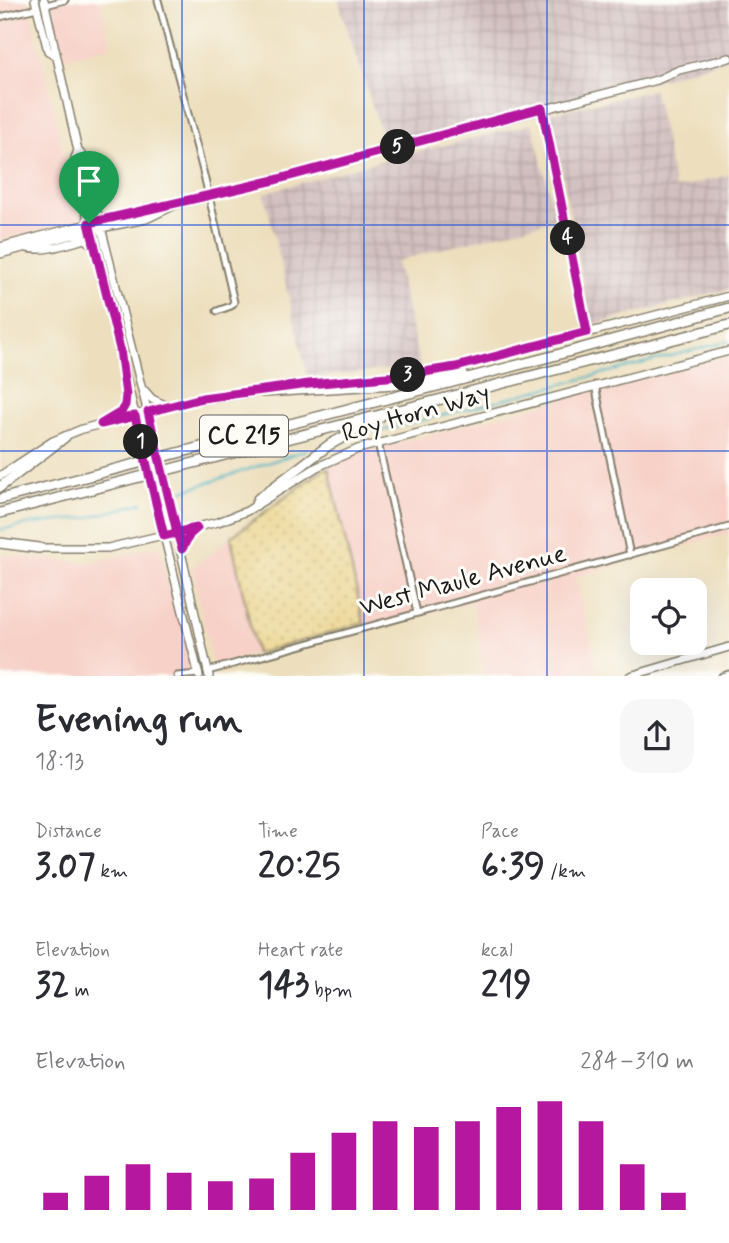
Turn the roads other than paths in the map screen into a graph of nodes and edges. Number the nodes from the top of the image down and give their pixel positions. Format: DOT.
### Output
graph roads {
  1 [pos="65,0"];
  2 [pos="158,0"];
  3 [pos="41,3"];
  4 [pos="0,17"];
  5 [pos="55,55"];
  6 [pos="729,58"];
  7 [pos="542,108"];
  8 [pos="78,151"];
  9 [pos="209,196"];
  10 [pos="175,205"];
  11 [pos="99,221"];
  12 [pos="90,227"];
  13 [pos="101,230"];
  14 [pos="24,244"];
  15 [pos="0,247"];
  16 [pos="95,247"];
  17 [pos="0,254"];
  18 [pos="729,296"];
  19 [pos="729,308"];
  20 [pos="216,311"];
  21 [pos="729,327"];
  22 [pos="587,332"];
  23 [pos="120,349"];
  24 [pos="729,351"];
  25 [pos="489,373"];
  26 [pos="141,384"];
  27 [pos="596,385"];
  28 [pos="263,392"];
  29 [pos="167,406"];
  30 [pos="148,412"];
  31 [pos="387,413"];
  32 [pos="135,416"];
  33 [pos="101,424"];
  34 [pos="65,437"];
  35 [pos="378,443"];
  36 [pos="0,476"];
  37 [pos="0,486"];
  38 [pos="0,499"];
  39 [pos="256,505"];
  40 [pos="0,513"];
  41 [pos="729,527"];
  42 [pos="197,528"];
  43 [pos="177,532"];
  44 [pos="164,536"];
  45 [pos="0,545"];
  46 [pos="39,548"];
  47 [pos="182,549"];
  48 [pos="630,555"];
  49 [pos="417,613"];
  50 [pos="729,648"];
  51 [pos="654,673"];
  52 [pos="729,674"];
  53 [pos="203,675"];
  54 [pos="177,676"];
  55 [pos="630,676"];
  56 [pos="722,676"];
  1 -- 3 [label="street"];
  2 -- 9 [label="street"];
  3 -- 4 [label="street"];
  3 -- 5 [label="main road"];
  3 -- 5 [label="main road"];
  5 -- 8 [label="main road"];
  6 -- 7 [label="main road"];
  7 -- 9 [label="main road"];
  7 -- 22 [label="street"];
  8 -- 11 [label="main road"];
  8 -- 12 [label="main road"];
  9 -- 10 [label="main road"];
  9 -- 20 [label="street"];
  10 -- 11 [label="main road"];
  10 -- 13 [label="main road"];
  11 -- 12 [label="main road"];
  11 -- 13 [label="main road"];
  12 -- 13 [label="main road"];
  12 -- 14 [label="main road"];
  12 -- 16 [label="main road"];
  13 -- 26 [label="main road"];
  14 -- 15 [label="main road"];
  14 -- 16 [label="main road"];
  14 -- 17 [label="main road"];
  16 -- 23 [label="main road"];
  18 -- 22 [label="main road"];
  19 -- 25 [label="highway, CC 215"];
  21 -- 31 [label="highway, CC 215"];
  22 -- 28 [label="main road"];
  23 -- 32 [label="main road"];
  23 -- 33 [label="main road"];
  24 -- 27 [label="main road, Roy Horn Way"];
  25 -- 28 [label="highway"];
  25 -- 38 [label="highway, CC 215"];
  26 -- 29 [label="main road"];
  26 -- 30 [label="main road"];
  27 -- 35 [label="main road, Roy Horn Way"];
  27 -- 48 [label="street"];
  28 -- 29 [label="main road"];
  29 -- 30 [label="main road"];
  30 -- 32 [label="main road"];
  30 -- 43 [label="main road, bridge"];
  31 -- 39 [label="highway"];
  31 -- 40 [label="highway, CC 215"];
  32 -- 33 [label="main road"];
  32 -- 44 [label="main road, bridge"];
  33 -- 34 [label="main road"];
  34 -- 36 [label="main road"];
  34 -- 37 [label="highway"];
  35 -- 39 [label="main road, Roy Horn Way"];
  35 -- 49 [label="street"];
  39 -- 42 [label="main road, Roy Horn Way"];
  41 -- 48 [label="street, West Maule Avenue"];
  42 -- 43 [label="main road, Roy Horn Way"];
  42 -- 47 [label="main road"];
  43 -- 44 [label="main road, Roy Horn Way"];
  43 -- 47 [label="main road"];
  44 -- 46 [label="main road, Roy Horn Way"];
  44 -- 53 [label="main road"];
  45 -- 46 [label="highway"];
  47 -- 53 [label="main road"];
  48 -- 49 [label="street, West Maule Avenue"];
  49 -- 53 [label="street, West Maule Avenue"];
  50 -- 51 [label="main road"];
  51 -- 55 [label="main road"];
  52 -- 56 [label="street"];
  53 -- 54 [label="street, West Maule Avenue"];
}
